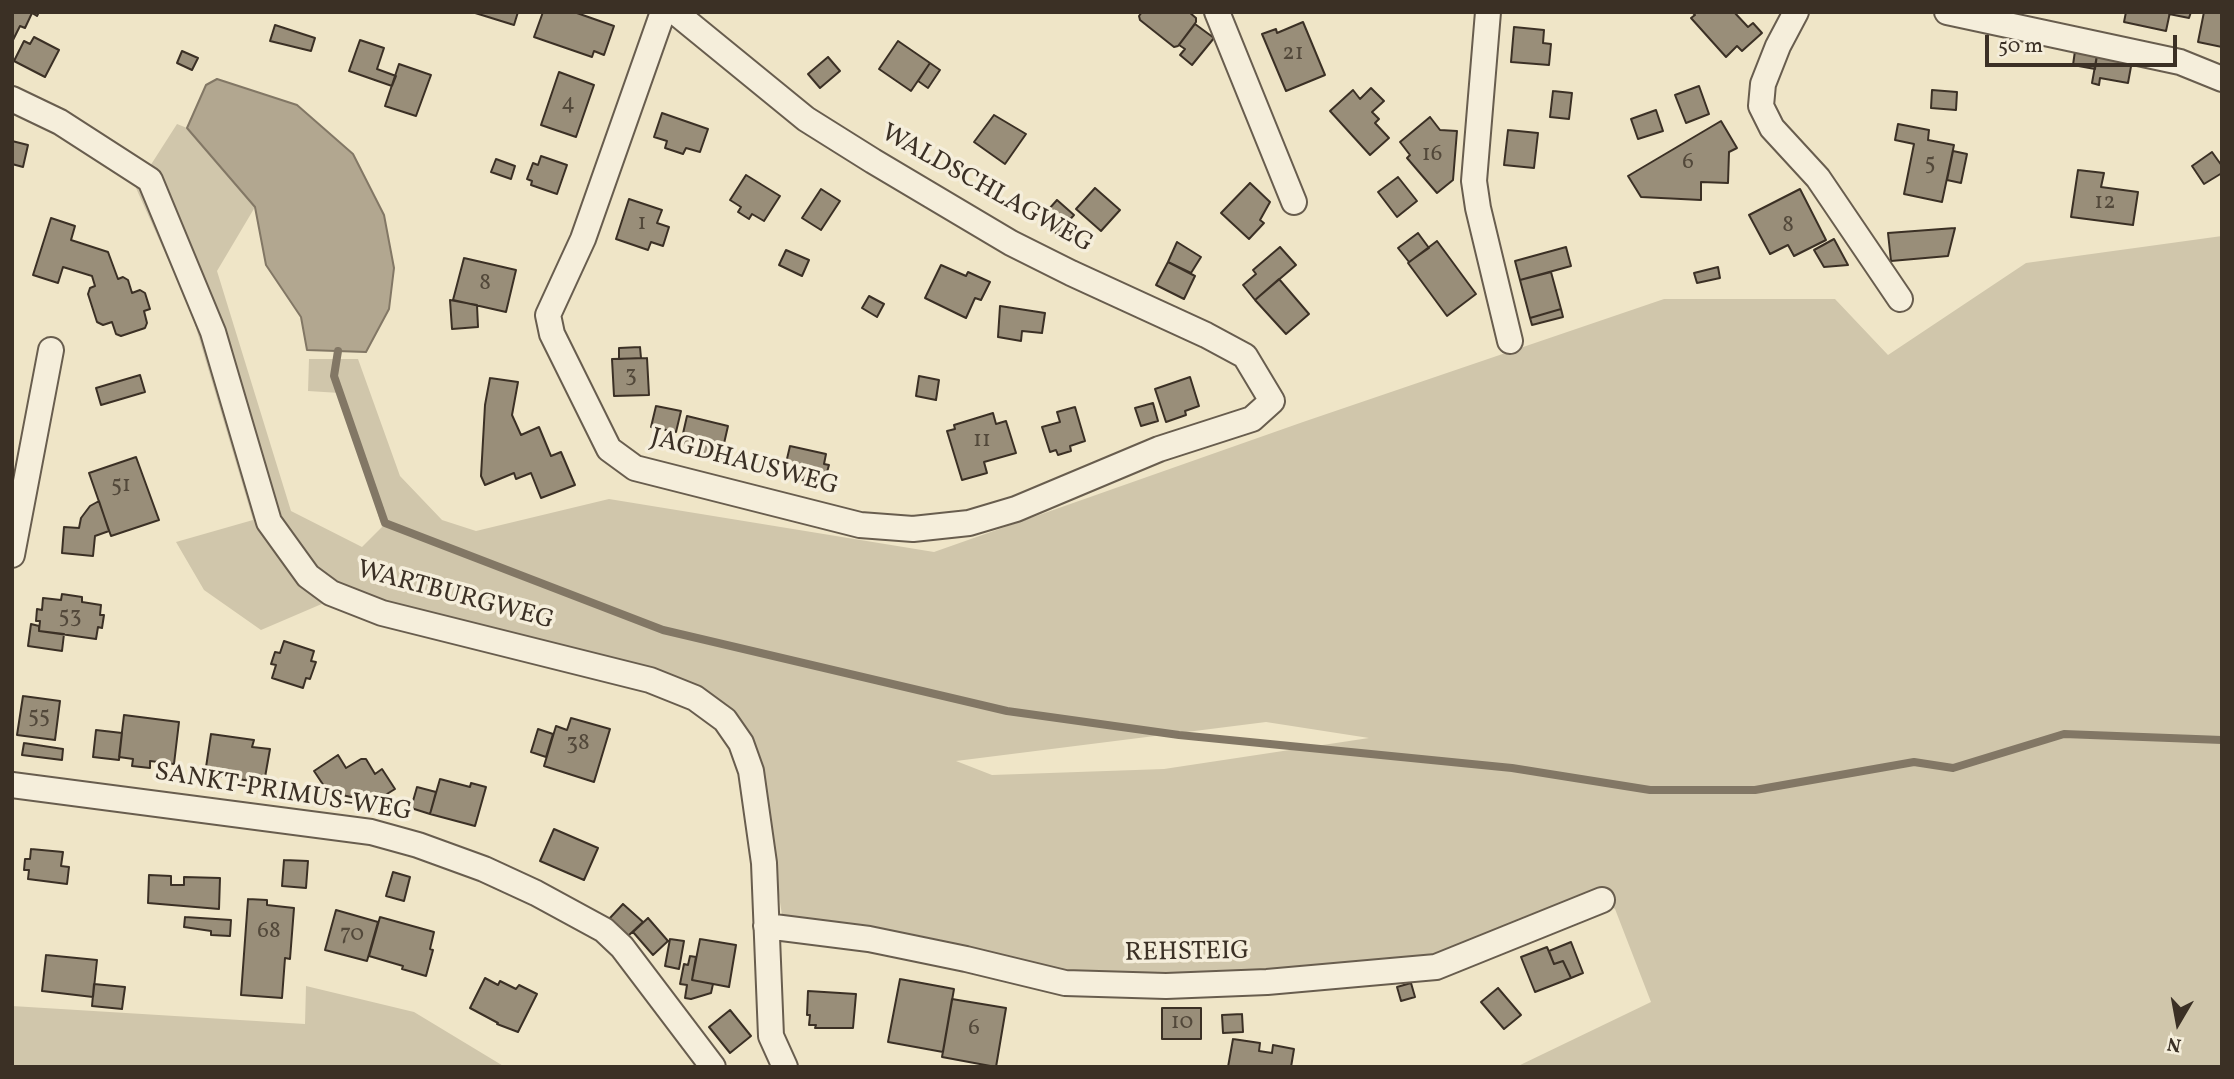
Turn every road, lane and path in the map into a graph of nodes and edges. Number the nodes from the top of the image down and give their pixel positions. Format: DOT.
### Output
graph roads {
  1 [pos="663,12"];
  2 [pos="675,12"];
  3 [pos="1217,12"];
  4 [pos="1488,12"];
  5 [pos="1796,12"];
  6 [pos="1947,12"];
  7 [pos="2222,79"];
  8 [pos="12,99"];
  9 [pos="1294,202"];
  10 [pos="1900,299"];
  11 [pos="1510,341"];
  12 [pos="51,350"];
  13 [pos="1272,401"];
  14 [pos="12,555"];
  15 [pos="12,785"];
  16 [pos="1602,900"];
  17 [pos="766,926"];
  18 [pos="713,1067"];
  19 [pos="785,1067"];
  1 -- 13 [label="street, JAGDHAUSWEG"];
  2 -- 13 [label="street, WALDSCHLAGWEG"];
  3 -- 9 [label="street"];
  4 -- 11 [label="street"];
  5 -- 10 [label="street"];
  6 -- 7 [label="street"];
  8 -- 17 [label="street, WARTBURGWEG"];
  12 -- 14 [label="street"];
  15 -- 18 [label="street, SANKT-PRIMUS-WEG"];
  16 -- 17 [label="street, REHSTEIG"];
  17 -- 19 [label="street, WARTBURGWEG"];
}
